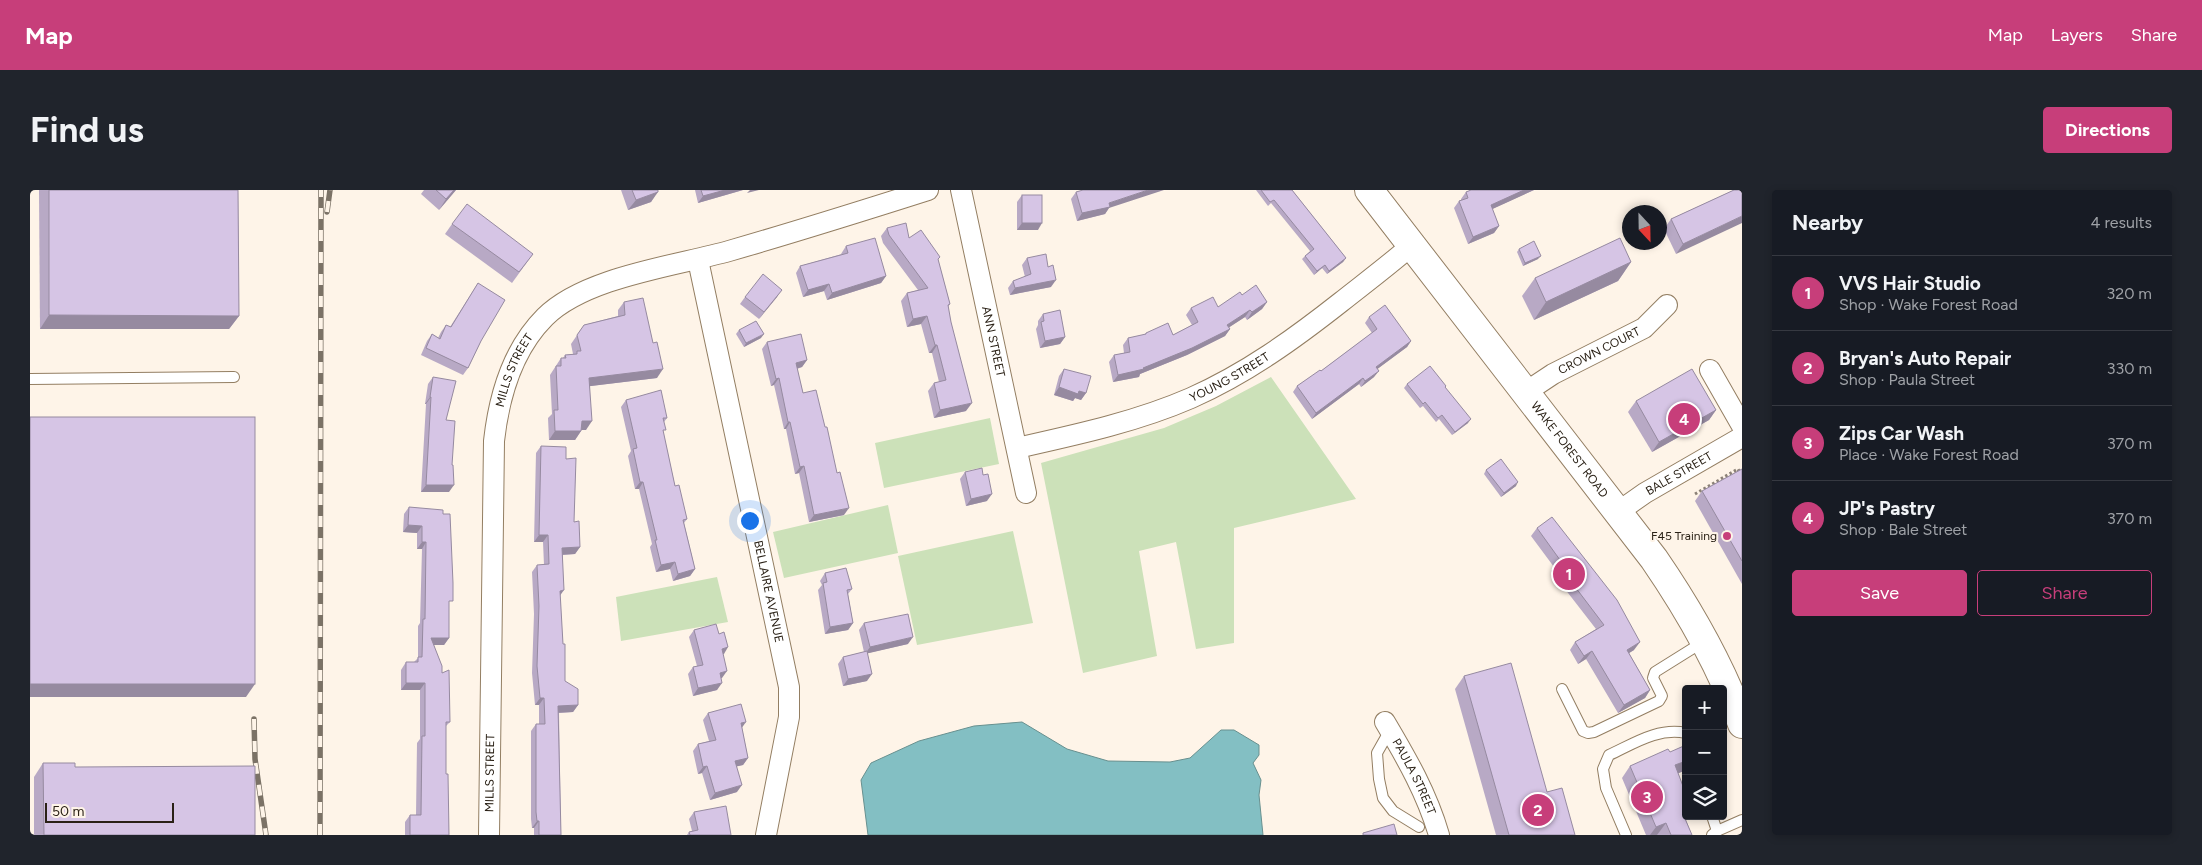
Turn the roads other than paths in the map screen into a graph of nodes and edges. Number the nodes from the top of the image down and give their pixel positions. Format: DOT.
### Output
graph roads {
  1 [pos="928,190"];
  2 [pos="961,190"];
  3 [pos="1369,190"];
  4 [pos="1412,245"];
  5 [pos="698,260"];
  6 [pos="1667,305"];
  7 [pos="1710,370"];
  8 [pos="234,377"];
  9 [pos="30,379"];
  10 [pos="1526,392"];
  11 [pos="1742,426"];
  12 [pos="1742,437"];
  13 [pos="1017,448"];
  14 [pos="1026,493"];
  15 [pos="1618,512"];
  16 [pos="1704,642"];
  17 [pos="1562,689"];
  18 [pos="1737,718"];
  19 [pos="1387,726"];
  20 [pos="1682,732"];
  21 [pos="1713,820"];
  22 [pos="1742,820"];
  23 [pos="1427,829"];
  24 [pos="1715,833"];
  25 [pos="489,835"];
  26 [pos="766,835"];
  27 [pos="1626,835"];
  1 -- 5 [label="street, MILLS STREET"];
  2 -- 13 [label="street, ANN STREET"];
  3 -- 4 [label="main road, WAKE FOREST ROAD"];
  4 -- 10 [label="main road, WAKE FOREST ROAD"];
  4 -- 13 [label="street, YOUNG STREET"];
  5 -- 25 [label="street, MILLS STREET"];
  5 -- 26 [label="street, BELLAIRE AVENUE"];
  6 -- 10 [label="street, CROWN COURT"];
  7 -- 11 [label="street"];
  8 -- 9 [label="lane"];
  10 -- 15 [label="main road, WAKE FOREST ROAD"];
  12 -- 15 [label="street, BALE STREET"];
  13 -- 14 [label="street, ANN STREET"];
  15 -- 16 [label="main road, WAKE FOREST ROAD"];
  16 -- 17 [label="lane"];
  16 -- 18 [label="main road, WAKE FOREST ROAD"];
  19 -- 23 [label="street, PAULA STREET"];
  19 -- 23 [label="lane"];
  20 -- 27 [label="lane"];
  21 -- 24 [label="lane"];
  22 -- 24 [label="lane"];
}
